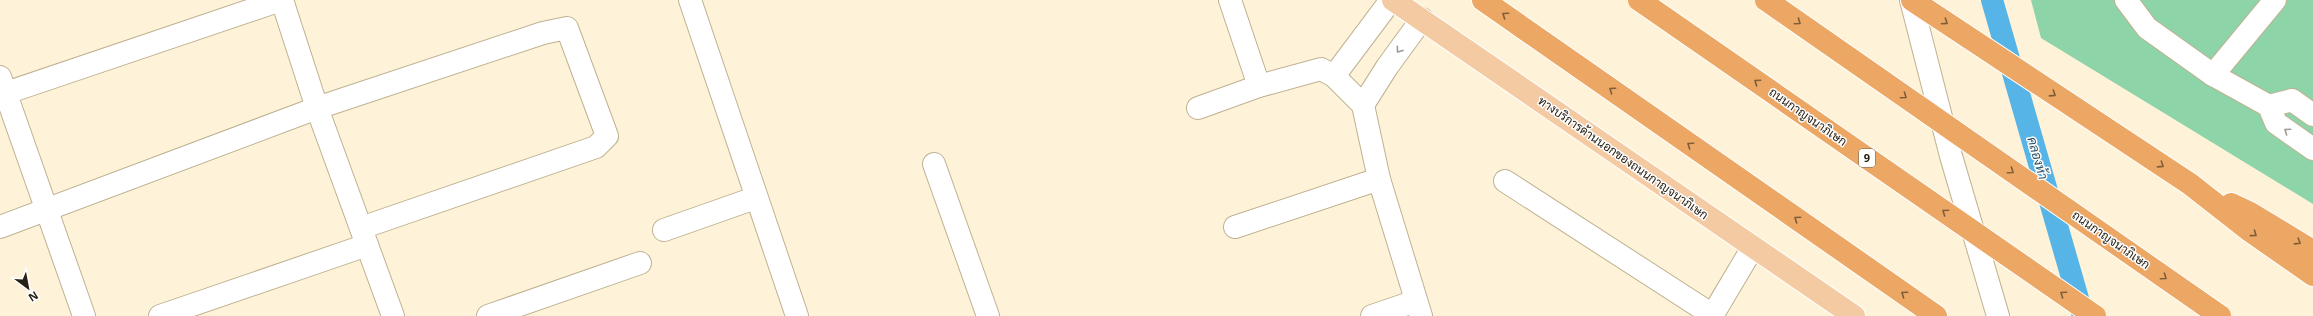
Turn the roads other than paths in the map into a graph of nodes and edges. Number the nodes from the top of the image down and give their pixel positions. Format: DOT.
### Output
graph roads {
  1 [pos="281,0"];
  2 [pos="690,0"];
  3 [pos="1230,0"];
  4 [pos="1392,0"];
  5 [pos="1483,0"];
  6 [pos="1639,0"];
  7 [pos="1766,0"];
  8 [pos="1911,0"];
  9 [pos="2126,0"];
  10 [pos="2275,0"];
  11 [pos="1422,19"];
  12 [pos="2213,75"];
  13 [pos="1334,76"];
  14 [pos="1259,86"];
  15 [pos="2,88"];
  16 [pos="1363,105"];
  17 [pos="2269,106"];
  18 [pos="317,108"];
  19 [pos="1198,108"];
  20 [pos="2313,115"];
  21 [pos="2313,149"];
  22 [pos="934,164"];
  23 [pos="1379,179"];
  24 [pos="1505,181"];
  25 [pos="2190,184"];
  26 [pos="755,198"];
  27 [pos="46,211"];
  28 [pos="0,227"];
  29 [pos="1235,227"];
  30 [pos="664,230"];
  31 [pos="364,236"];
  32 [pos="1753,248"];
  33 [pos="2313,251"];
  34 [pos="640,263"];
  35 [pos="2313,275"];
  36 [pos="1418,309"];
  37 [pos="84,316"];
  38 [pos="160,316"];
  39 [pos="393,316"];
  40 [pos="488,316"];
  41 [pos="797,316"];
  42 [pos="988,316"];
  43 [pos="1372,316"];
  44 [pos="1712,316"];
  45 [pos="1854,316"];
  46 [pos="1936,316"];
  47 [pos="1998,316"];
  48 [pos="2095,316"];
  49 [pos="2220,316"];
  1 -- 15 [label="street"];
  1 -- 18 [label="street"];
  2 -- 26 [label="street"];
  3 -- 14 [label="street"];
  4 -- 11 [label="main road, ทางบริการด้านนอกของถนนกาญจนาภิเษก"];
  4 -- 13 [label="street"];
  46 -- 5 [label="highway, one-way"];
  48 -- 6 [label="highway, ถนนกาญจนาภิเษก / 9, one-way, bridge"];
  7 -- 49 [label="highway, ถนนกาญจนาภิเษก, one-way, bridge"];
  8 -- 25 [label="highway, one-way"];
  8 -- 47 [label="street"];
  9 -- 12 [label="street"];
  10 -- 12 [label="street"];
  11 -- 16 [label="street, one-way"];
  11 -- 32 [label="main road, ทางบริการด้านนอกของถนนกาญจนาภิเษก"];
  12 -- 17 [label="street"];
  13 -- 14 [label="street"];
  13 -- 16 [label="street"];
  14 -- 19 [label="street"];
  15 -- 27 [label="street"];
  16 -- 23 [label="street"];
  17 -- 20 [label="street"];
  21 -- 17 [label="street, one-way"];
  18 -- 27 [label="street"];
  18 -- 31 [label="street"];
  18 -- 31 [label="street"];
  22 -- 42 [label="street"];
  23 -- 29 [label="street"];
  23 -- 36 [label="street"];
  24 -- 44 [label="street"];
  25 -- 33 [label="highway, one-way"];
  25 -- 35 [label="highway, one-way"];
  26 -- 30 [label="street"];
  26 -- 41 [label="street"];
  27 -- 28 [label="street"];
  27 -- 37 [label="street"];
  31 -- 38 [label="street"];
  31 -- 39 [label="street"];
  32 -- 44 [label="street"];
  32 -- 45 [label="main road, ทางบริการด้านนอกของถนนกาญจนาภิเษก"];
  34 -- 40 [label="street"];
  36 -- 43 [label="street"];
}
